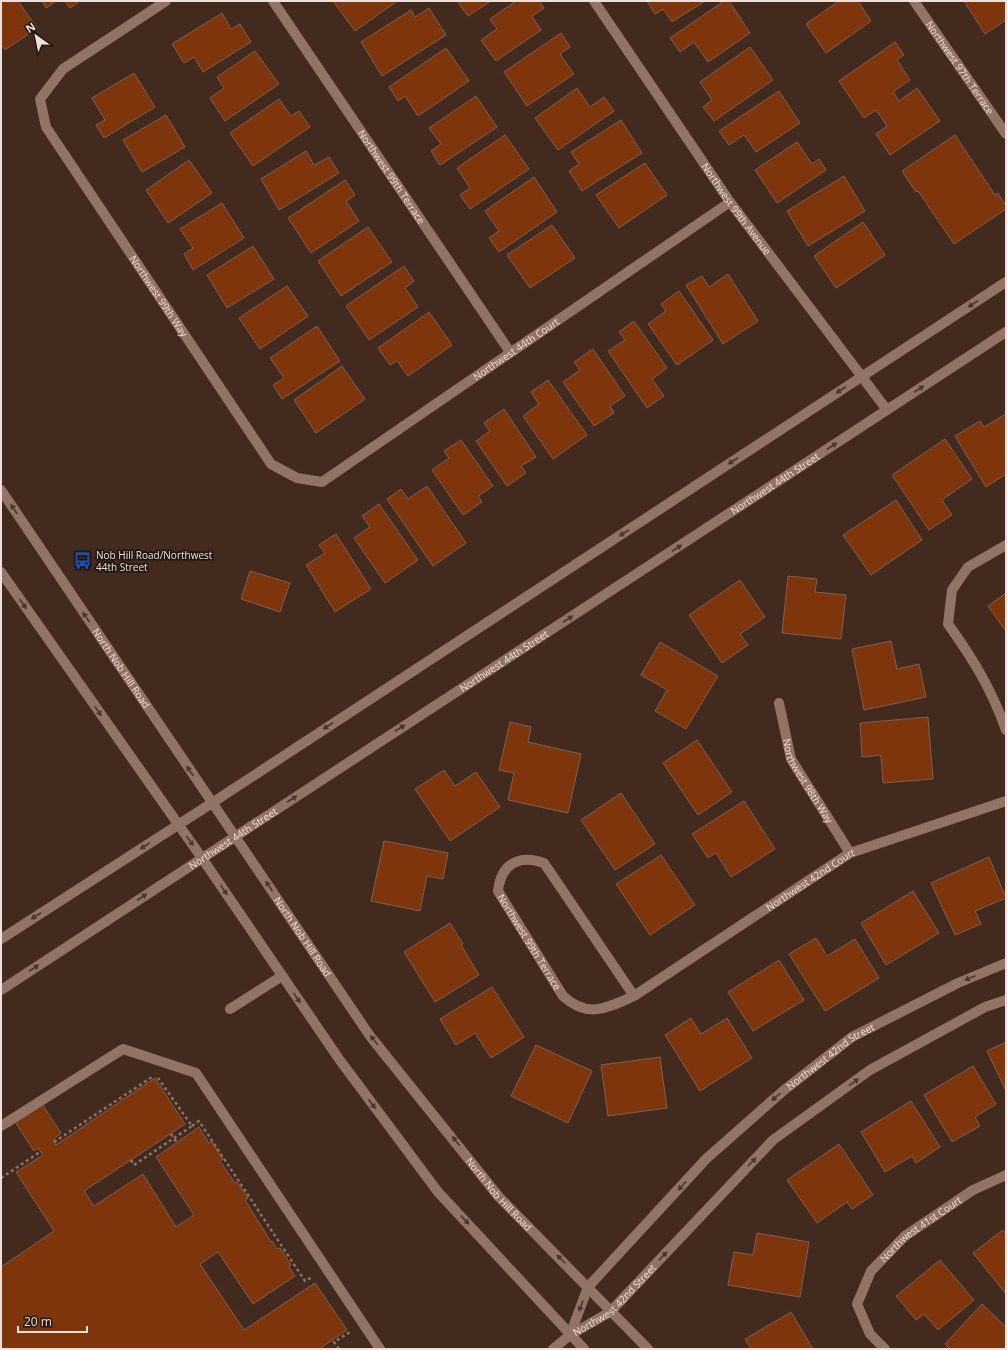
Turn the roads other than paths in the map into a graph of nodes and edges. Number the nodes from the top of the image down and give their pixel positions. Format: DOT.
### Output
graph roads {
  1 [pos="166,1"];
  2 [pos="273,1"];
  3 [pos="594,1"];
  4 [pos="914,1"];
  5 [pos="1006,134"];
  6 [pos="730,202"];
  7 [pos="1006,282"];
  8 [pos="1006,332"];
  9 [pos="510,352"];
  10 [pos="862,376"];
  11 [pos="886,410"];
  12 [pos="297,478"];
  13 [pos="1,490"];
  14 [pos="1006,545"];
  15 [pos="1,572"];
  16 [pos="779,703"];
  17 [pos="1006,730"];
  18 [pos="1006,801"];
  19 [pos="212,803"];
  20 [pos="178,824"];
  21 [pos="236,836"];
  22 [pos="850,853"];
  23 [pos="202,858"];
  24 [pos="1,939"];
  25 [pos="1006,963"];
  26 [pos="282,976"];
  27 [pos="1,990"];
  28 [pos="634,996"];
  29 [pos="1006,1000"];
  30 [pos="230,1009"];
  31 [pos="1,1126"];
  32 [pos="1006,1175"];
  33 [pos="588,1287"];
  34 [pos="610,1312"];
  35 [pos="570,1335"];
  36 [pos="380,1349"];
  37 [pos="553,1349"];
  38 [pos="584,1349"];
  39 [pos="648,1349"];
  40 [pos="885,1349"];
  1 -- 12 [label="street, Northwest 99th Way"];
  2 -- 9 [label="street, Northwest 99th Terrace"];
  3 -- 6 [label="street, Northwest 99th Avenue"];
  4 -- 5 [label="street, Northwest 97th Terrace"];
  6 -- 9 [label="street, Northwest 44th Court"];
  6 -- 10 [label="street, Northwest 99th Avenue"];
  7 -- 10 [label="street, one-way"];
  11 -- 8 [label="street, Northwest 44th Street, one-way"];
  9 -- 12 [label="street, Northwest 44th Court"];
  10 -- 11 [label="street, Northwest 99th Avenue"];
  10 -- 19 [label="street, one-way"];
  21 -- 11 [label="street, Northwest 44th Street, one-way"];
  19 -- 13 [label="street, North Nob Hill Road, one-way"];
  14 -- 17 [label="street"];
  15 -- 20 [label="street, one-way"];
  16 -- 22 [label="street, Northwest 98th Way"];
  18 -- 22 [label="street, Northwest 42nd Court"];
  19 -- 20 [label="street"];
  19 -- 21 [label="street, North Nob Hill Road"];
  20 -- 23 [label="street, one-way"];
  20 -- 24 [label="street, one-way"];
  21 -- 23 [label="street, Northwest 44th Street"];
  33 -- 21 [label="street, North Nob Hill Road, one-way"];
  22 -- 28 [label="street, Northwest 42nd Court"];
  23 -- 26 [label="street, one-way"];
  27 -- 23 [label="street, Northwest 44th Street, one-way"];
  25 -- 33 [label="street, Northwest 42nd Street, one-way"];
  26 -- 30 [label="street"];
  26 -- 35 [label="street, one-way"];
  28 -- 28 [label="street, Northwest 99th Terrace"];
  34 -- 29 [label="street, Northwest 42nd Street, one-way"];
  31 -- 36 [label="street"];
  32 -- 40 [label="street, Northwest 41st Court"];
  33 -- 34 [label="street, North Nob Hill Road"];
  33 -- 35 [label="street, Northwest 42nd Street, one-way"];
  34 -- 35 [label="street, Northwest 42nd Street"];
  34 -- 39 [label="street, North Nob Hill Road"];
  35 -- 37 [label="street"];
  35 -- 38 [label="street"];
}
